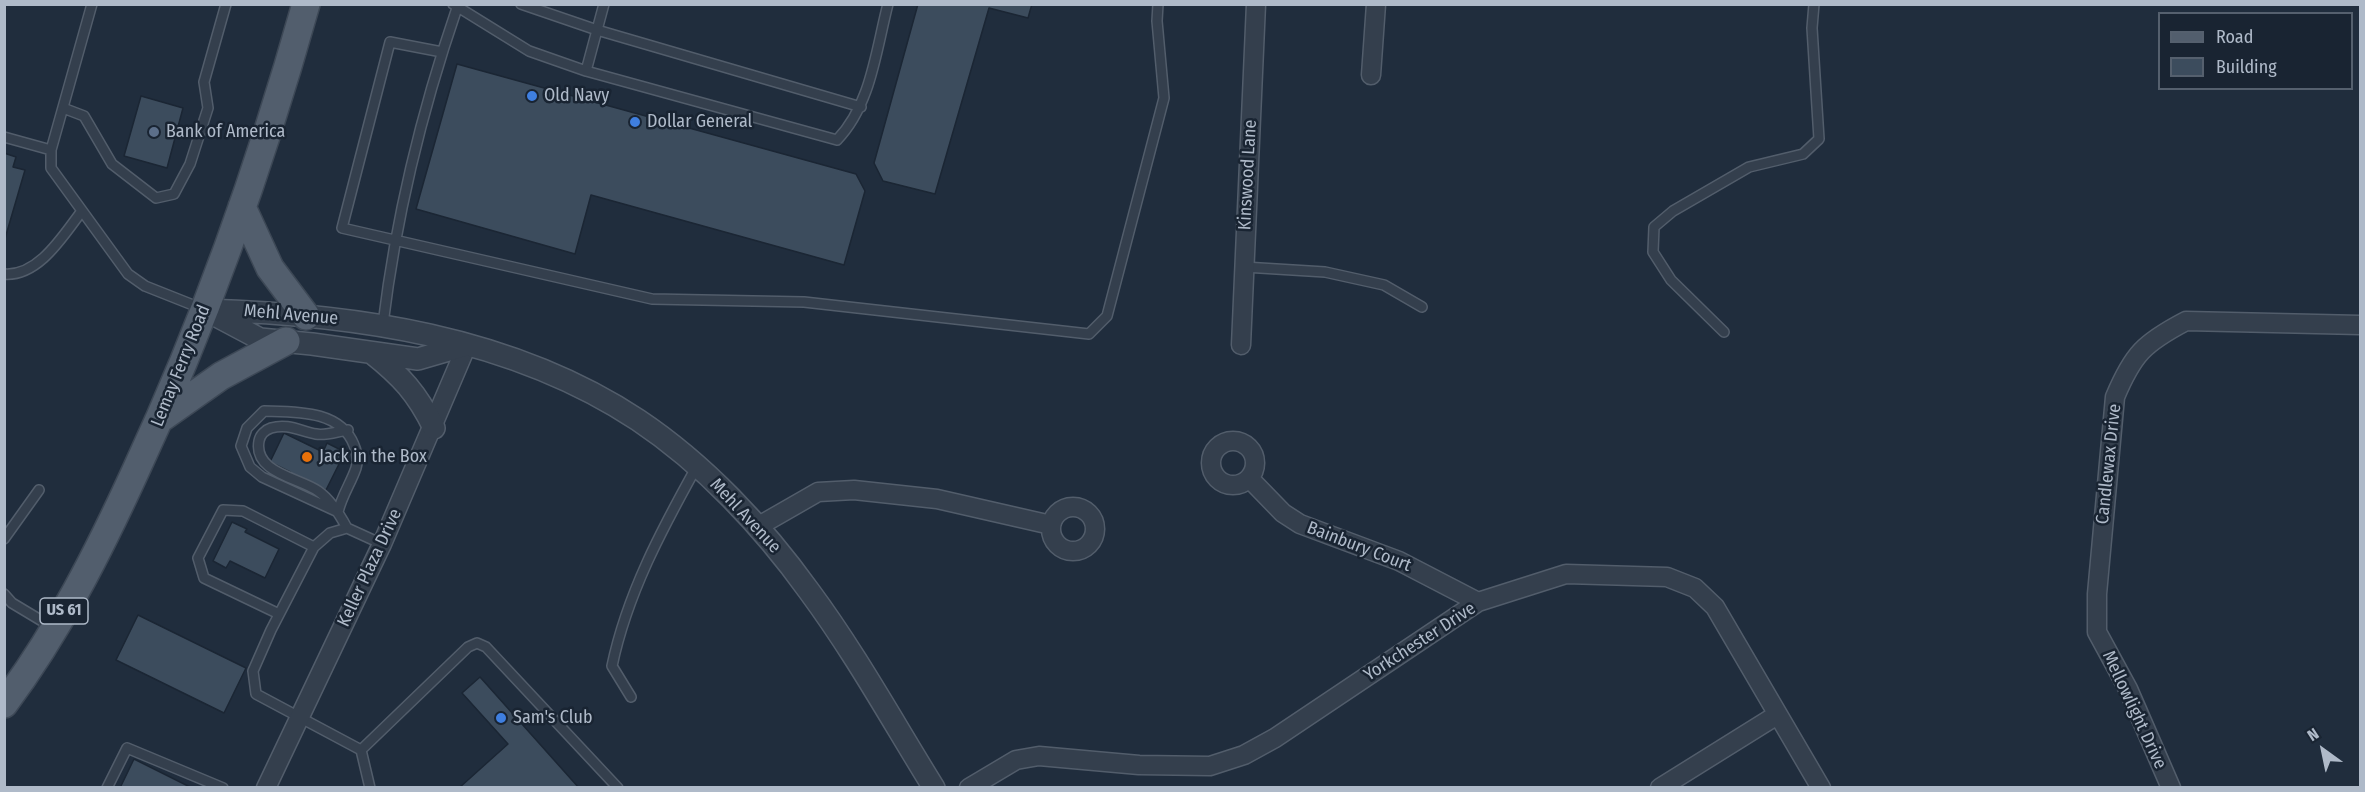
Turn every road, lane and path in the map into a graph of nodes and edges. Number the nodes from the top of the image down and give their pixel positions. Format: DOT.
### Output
graph roads {
  1 [pos="92,4"];
  2 [pos="226,4"];
  3 [pos="306,4"];
  4 [pos="521,4"];
  5 [pos="604,4"];
  6 [pos="888,4"];
  7 [pos="1158,4"];
  8 [pos="1256,4"];
  9 [pos="1376,4"];
  10 [pos="1814,4"];
  11 [pos="455,6"];
  12 [pos="597,30"];
  13 [pos="442,52"];
  14 [pos="586,71"];
  15 [pos="1371,75"];
  16 [pos="861,107"];
  17 [pos="63,108"];
  18 [pos="4,137"];
  19 [pos="51,150"];
  20 [pos="243,207"];
  21 [pos="82,211"];
  22 [pos="396,241"];
  23 [pos="1244,267"];
  24 [pos="4,274"];
  25 [pos="1422,307"];
  26 [pos="205,309"];
  27 [pos="306,316"];
  28 [pos="383,324"];
  29 [pos="2361,325"];
  30 [pos="1724,332"];
  31 [pos="286,341"];
  32 [pos="467,345"];
  33 [pos="1241,345"];
  34 [pos="371,352"];
  35 [pos="160,419"];
  36 [pos="434,428"];
  37 [pos="348,430"];
  38 [pos="697,466"];
  39 [pos="1249,478"];
  40 [pos="39,490"];
  41 [pos="338,512"];
  42 [pos="1051,525"];
  43 [pos="757,527"];
  44 [pos="347,528"];
  45 [pos="4,539"];
  46 [pos="382,544"];
  47 [pos="314,547"];
  48 [pos="4,594"];
  49 [pos="1478,602"];
  50 [pos="279,614"];
  51 [pos="54,628"];
  52 [pos="2097,632"];
  53 [pos="631,697"];
  54 [pos="4,704"];
  55 [pos="1777,716"];
  56 [pos="300,717"];
  57 [pos="361,750"];
  58 [pos="107,788"];
  59 [pos="223,788"];
  60 [pos="266,788"];
  61 [pos="370,788"];
  62 [pos="618,788"];
  63 [pos="934,788"];
  64 [pos="969,788"];
  65 [pos="1660,788"];
  66 [pos="1821,788"];
  67 [pos="2171,788"];
  1 -- 17 [label="lane"];
  2 -- 17 [label="lane"];
  3 -- 20 [label="main road, Lemay Ferry Road / US 61"];
  4 -- 12 [label="lane"];
  5 -- 12 [label="lane"];
  6 -- 16 [label="lane"];
  7 -- 22 [label="lane"];
  8 -- 23 [label="street, Kinswood Lane"];
  9 -- 15 [label="street"];
  10 -- 30 [label="lane"];
  11 -- 13 [label="lane"];
  11 -- 14 [label="lane"];
  12 -- 14 [label="lane"];
  12 -- 16 [label="lane"];
  13 -- 22 [label="lane"];
  13 -- 22 [label="lane"];
  14 -- 16 [label="lane"];
  17 -- 19 [label="lane"];
  18 -- 19 [label="lane"];
  19 -- 21 [label="lane"];
  20 -- 26 [label="main road, Lemay Ferry Road / US 61"];
  20 -- 27 [label="main road"];
  21 -- 24 [label="lane"];
  21 -- 26 [label="lane"];
  22 -- 28 [label="lane"];
  23 -- 25 [label="lane"];
  23 -- 33 [label="street, Kinswood Lane"];
  26 -- 27 [label="street, Mehl Avenue"];
  26 -- 31 [label="street, Mehl Avenue"];
  26 -- 35 [label="main road, Lemay Ferry Road / US 61"];
  27 -- 28 [label="street, Mehl Avenue"];
  28 -- 32 [label="street, Mehl Avenue"];
  29 -- 52 [label="street, Candlewax Drive"];
  31 -- 34 [label="street, Mehl Avenue"];
  31 -- 35 [label="main road"];
  32 -- 34 [label="street, Mehl Avenue"];
  32 -- 36 [label="street, Keller Plaza Drive"];
  32 -- 38 [label="street, Mehl Avenue"];
  34 -- 36 [label="street"];
  35 -- 51 [label="main road, Lemay Ferry Road / US 61"];
  36 -- 46 [label="street, Keller Plaza Drive"];
  37 -- 41 [label="lane"];
  37 -- 41 [label="lane"];
  37 -- 41 [label="lane"];
  38 -- 43 [label="street, Mehl Avenue"];
  38 -- 53 [label="lane"];
  39 -- 49 [label="street, Bainbury Court"];
  40 -- 45 [label="lane"];
  41 -- 44 [label="lane"];
  42 -- 43 [label="street"];
  43 -- 63 [label="street, Mehl Avenue"];
  44 -- 46 [label="lane"];
  44 -- 47 [label="lane"];
  46 -- 56 [label="street, Keller Plaza Drive"];
  47 -- 50 [label="lane"];
  47 -- 50 [label="lane"];
  48 -- 51 [label="lane"];
  49 -- 55 [label="street, Yorkchester Drive"];
  49 -- 64 [label="street, Yorkchester Drive"];
  50 -- 56 [label="lane"];
  51 -- 54 [label="main road, Lemay Ferry Road / US 61"];
  52 -- 67 [label="street, Mellowlight Drive"];
  55 -- 65 [label="street"];
  55 -- 66 [label="street, Yorkchester Drive"];
  56 -- 57 [label="lane"];
  56 -- 60 [label="street, Keller Plaza Drive"];
  57 -- 61 [label="lane"];
  57 -- 62 [label="lane"];
  58 -- 59 [label="lane"];
}
